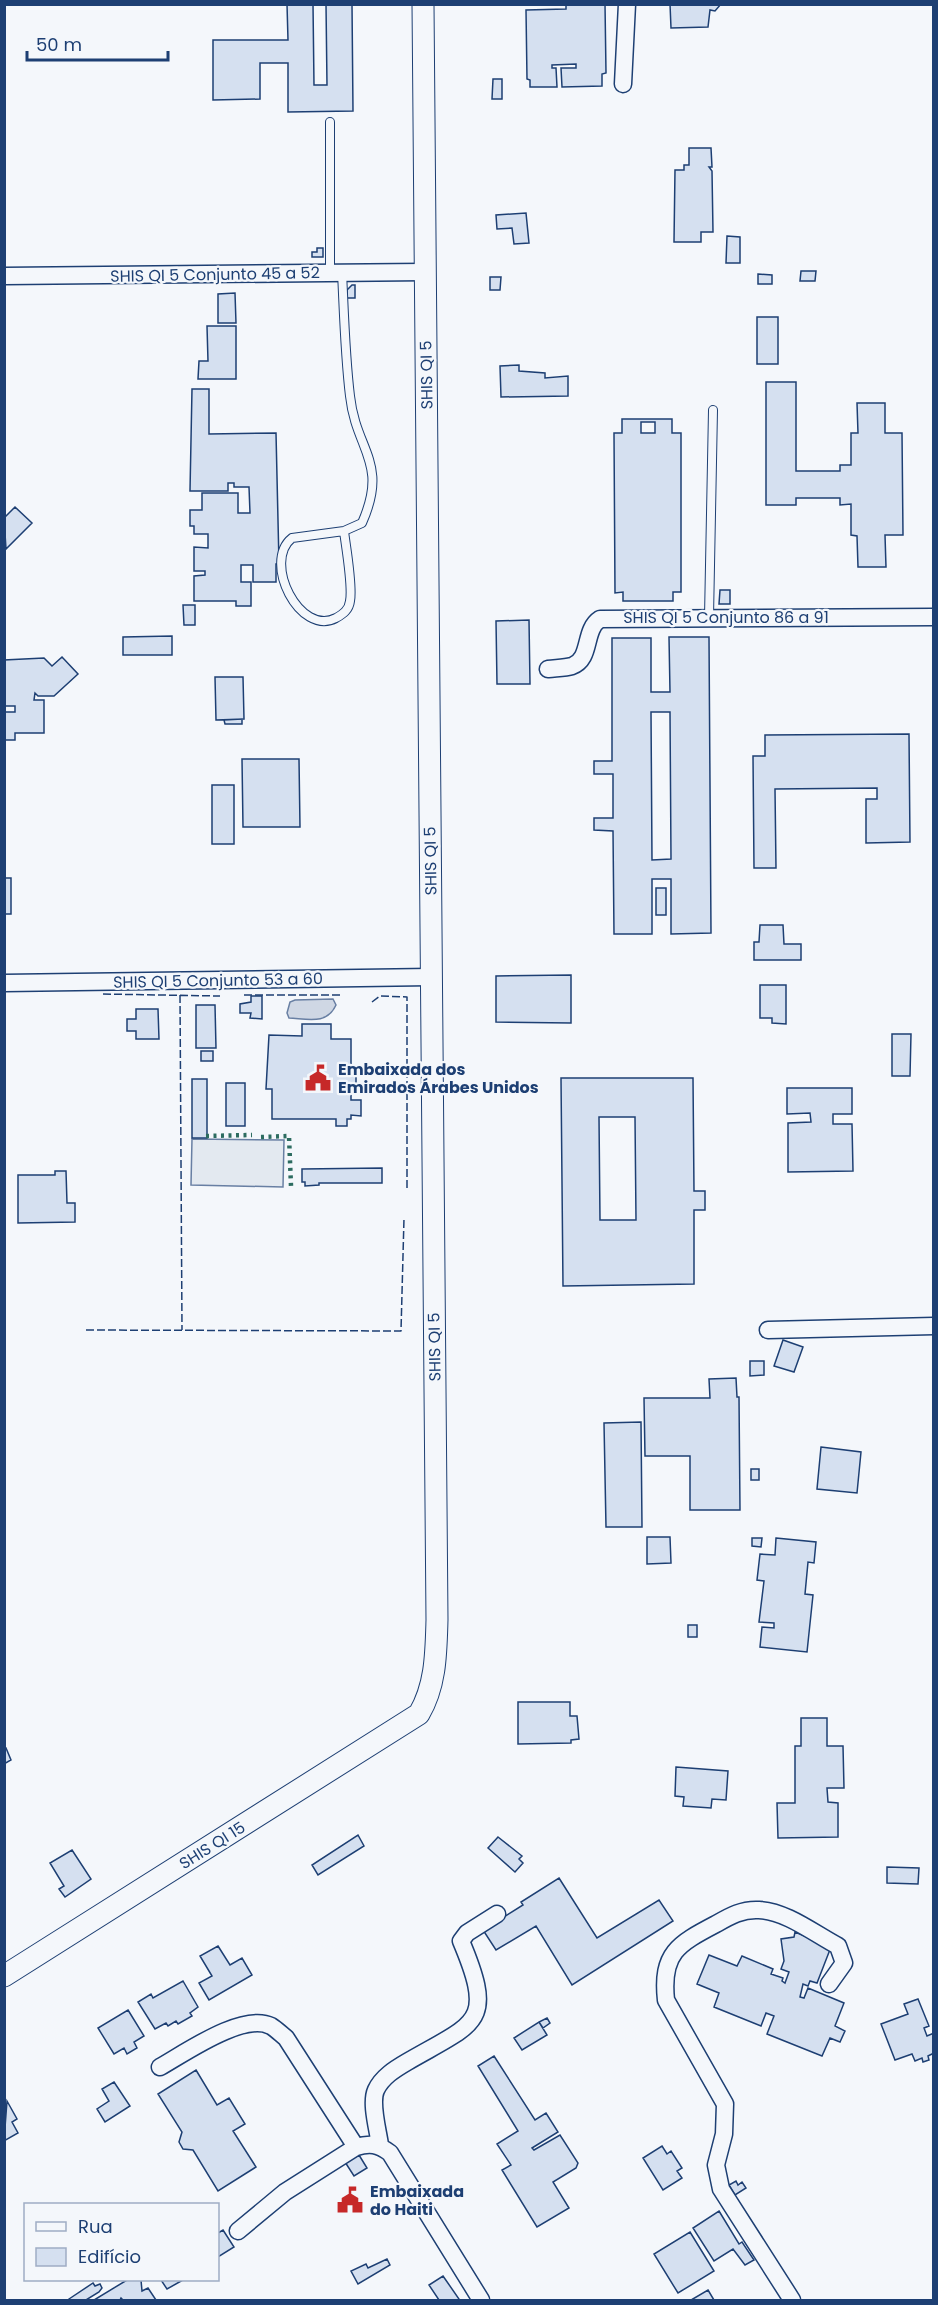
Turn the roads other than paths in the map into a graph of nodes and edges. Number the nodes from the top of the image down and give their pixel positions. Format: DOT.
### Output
graph roads {
  1 [pos="423,4"];
  2 [pos="627,4"];
  3 [pos="623,84"];
  4 [pos="330,122"];
  5 [pos="336,272"];
  6 [pos="425,272"];
  7 [pos="4,276"];
  8 [pos="713,410"];
  9 [pos="344,531"];
  10 [pos="933,616"];
  11 [pos="709,617"];
  12 [pos="548,669"];
  13 [pos="431,978"];
  14 [pos="4,983"];
  15 [pos="933,1326"];
  16 [pos="768,1330"];
  17 [pos="419,1714"];
  18 [pos="497,1914"];
  19 [pos="4,1976"];
  20 [pos="829,1984"];
  21 [pos="160,2067"];
  22 [pos="380,2145"];
  23 [pos="356,2147"];
  24 [pos="238,2231"];
  25 [pos="481,2301"];
  26 [pos="792,2301"];
  1 -- 6 [label="street, SHIS QI 5"];
  2 -- 3 [label="street"];
  4 -- 5 [label="lane"];
  5 -- 6 [label="street, SHIS QI 5 Conjunto 45 a 52"];
  5 -- 7 [label="street, SHIS QI 5 Conjunto 45 a 52"];
  5 -- 9 [label="lane"];
  6 -- 13 [label="street, SHIS QI 5"];
  8 -- 11 [label="lane"];
  9 -- 9 [label="lane"];
  10 -- 11 [label="street, SHIS QI 5 Conjunto 86 a 91"];
  11 -- 12 [label="street, SHIS QI 5 Conjunto 86 a 91"];
  13 -- 14 [label="street, SHIS QI 5 Conjunto 53 a 60"];
  13 -- 17 [label="street, SHIS QI 5"];
  15 -- 16 [label="street"];
  17 -- 19 [label="street, SHIS QI 15"];
  18 -- 22 [label="street"];
  20 -- 26 [label="street"];
  21 -- 23 [label="street"];
  22 -- 23 [label="street"];
  22 -- 25 [label="street"];
  23 -- 24 [label="street"];
}
